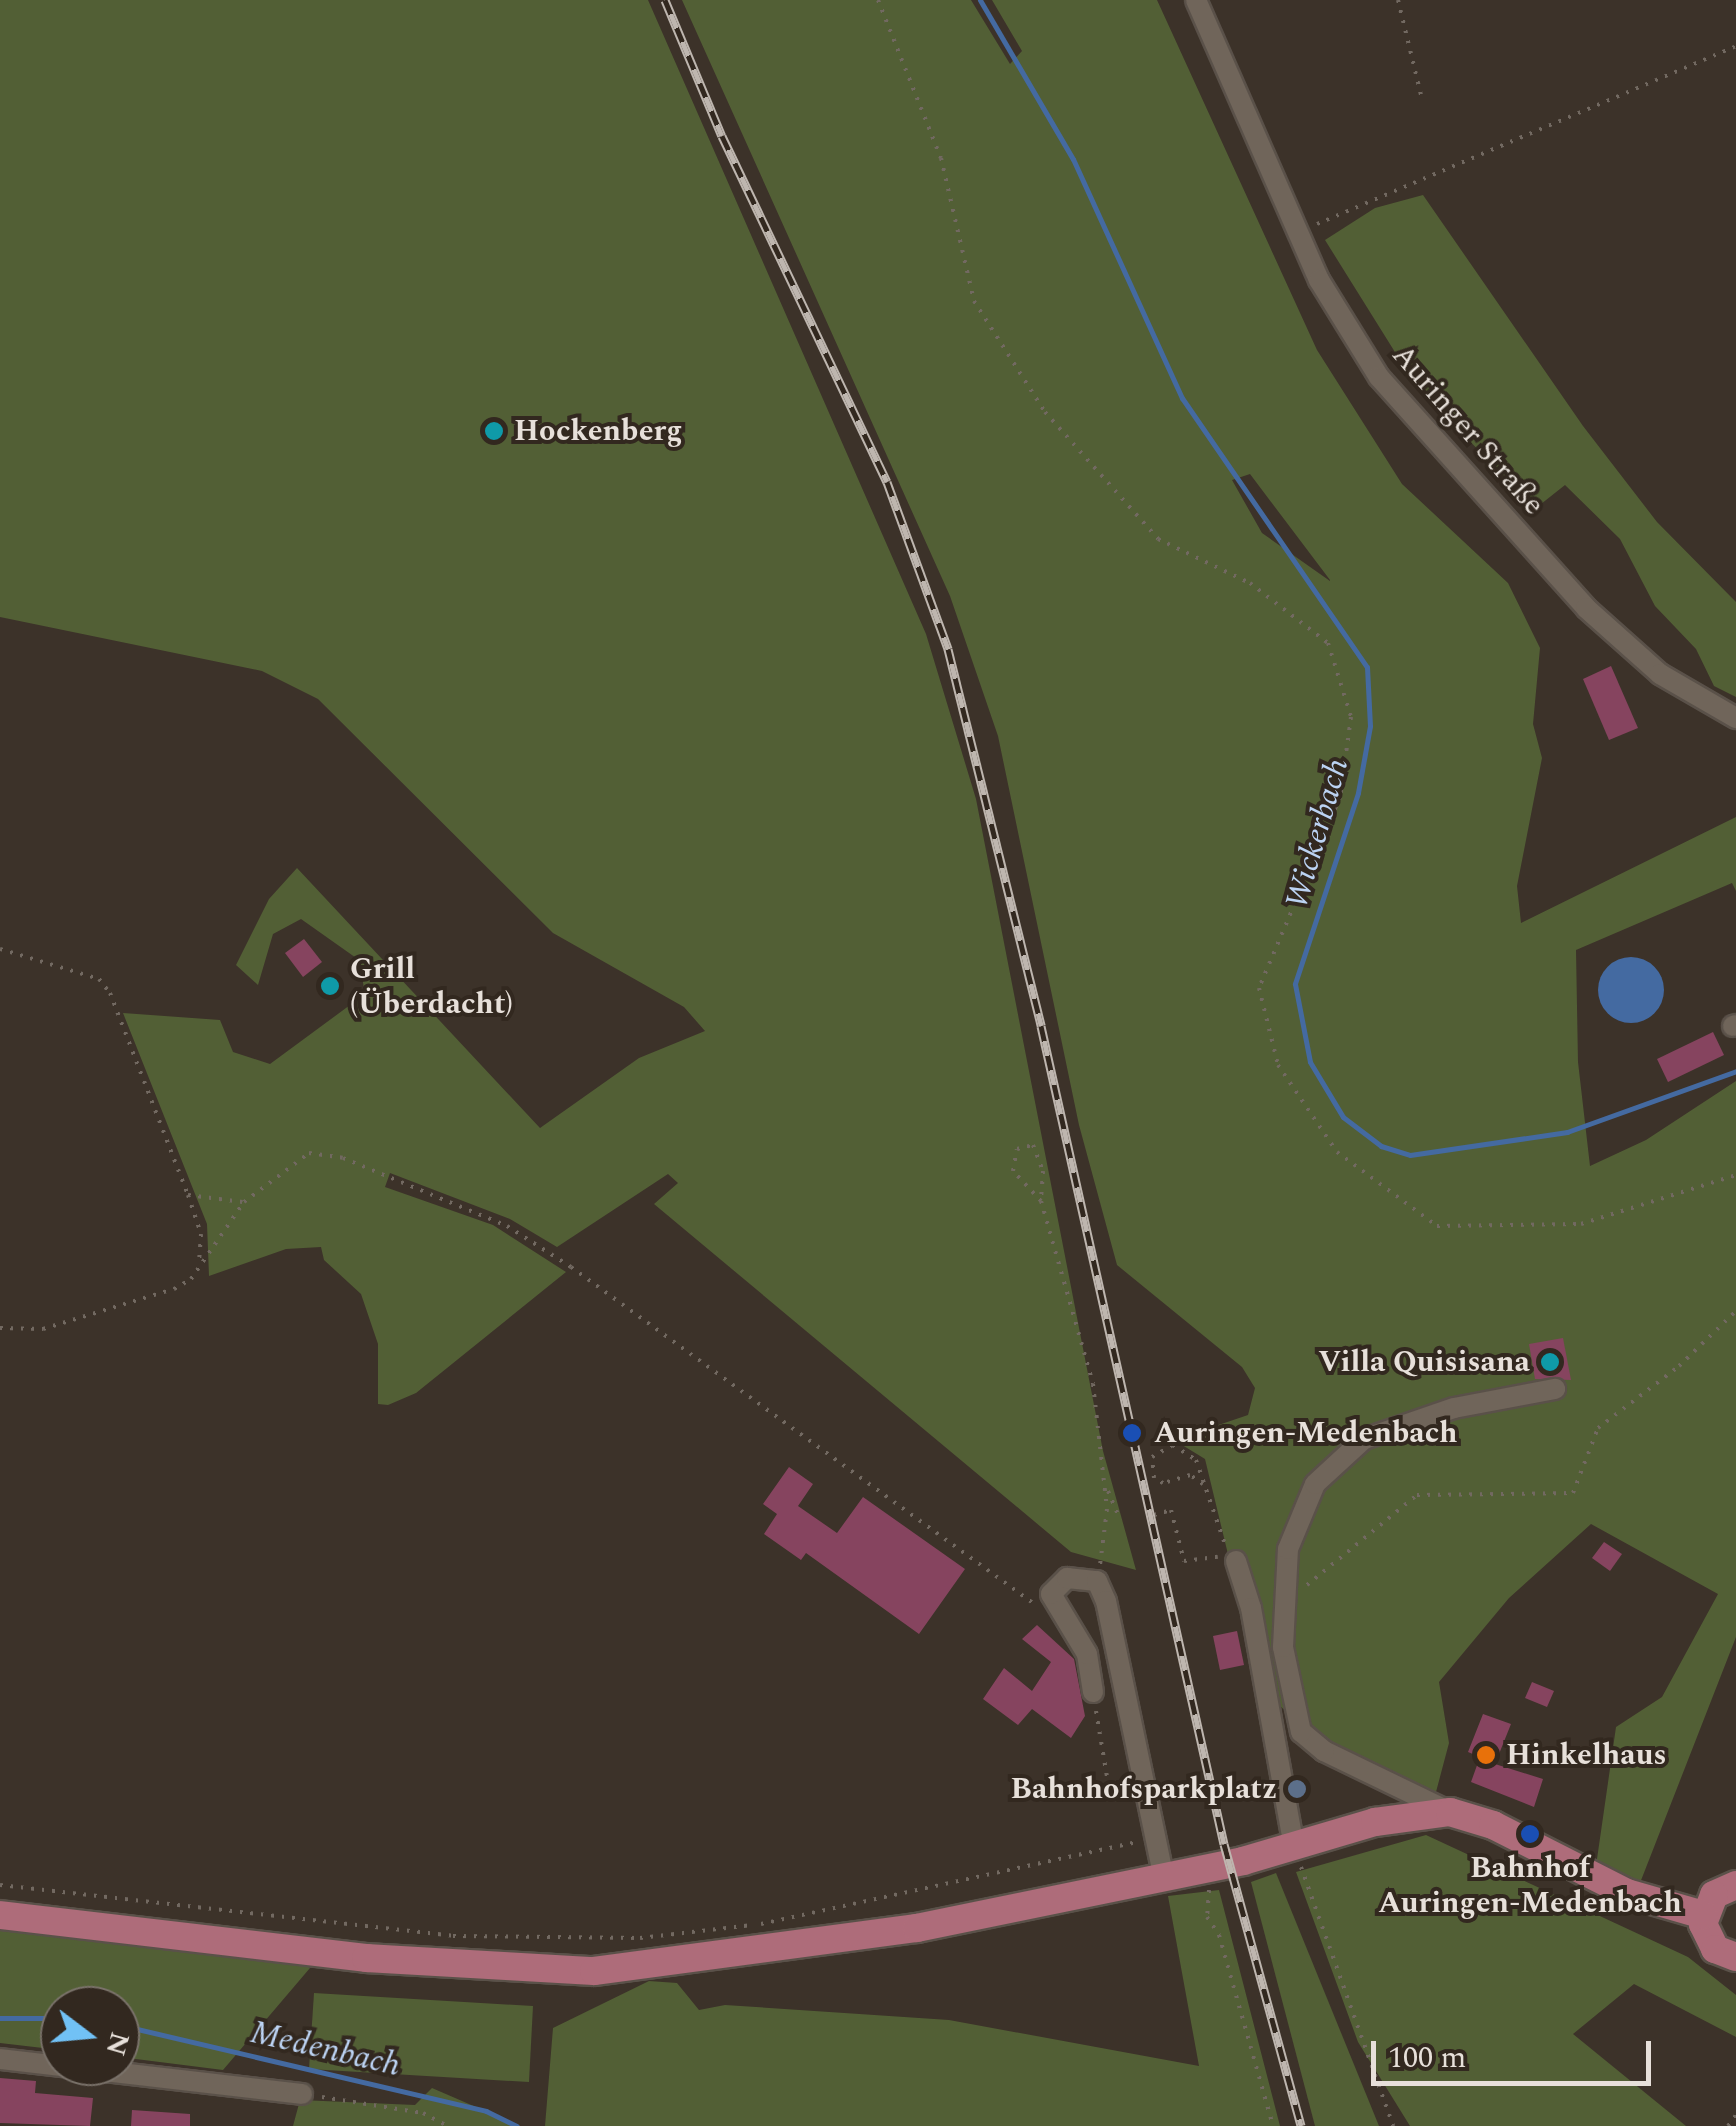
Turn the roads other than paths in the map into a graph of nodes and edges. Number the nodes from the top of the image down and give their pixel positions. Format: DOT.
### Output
graph roads {
  1 [pos="1196,0"];
  2 [pos="1736,718"];
  3 [pos="1555,1390"];
  4 [pos="1236,1561"];
  5 [pos="1093,1692"];
  6 [pos="1450,1812"];
  7 [pos="1294,1847"];
  8 [pos="1164,1879"];
  9 [pos="1736,1885"];
  10 [pos="0,1915"];
  11 [pos="1703,1915"];
  12 [pos="1736,1958"];
  13 [pos="0,2059"];
  14 [pos="302,2094"];
  1 -- 2 [label="street, Auringer Straße"];
  3 -- 6 [label="street"];
  4 -- 7 [label="street"];
  5 -- 8 [label="street"];
  6 -- 7 [label="main road"];
  6 -- 11 [label="main road"];
  7 -- 8 [label="main road"];
  8 -- 10 [label="main road"];
  9 -- 11 [label="main road"];
  11 -- 12 [label="main road"];
  13 -- 14 [label="street"];
}
